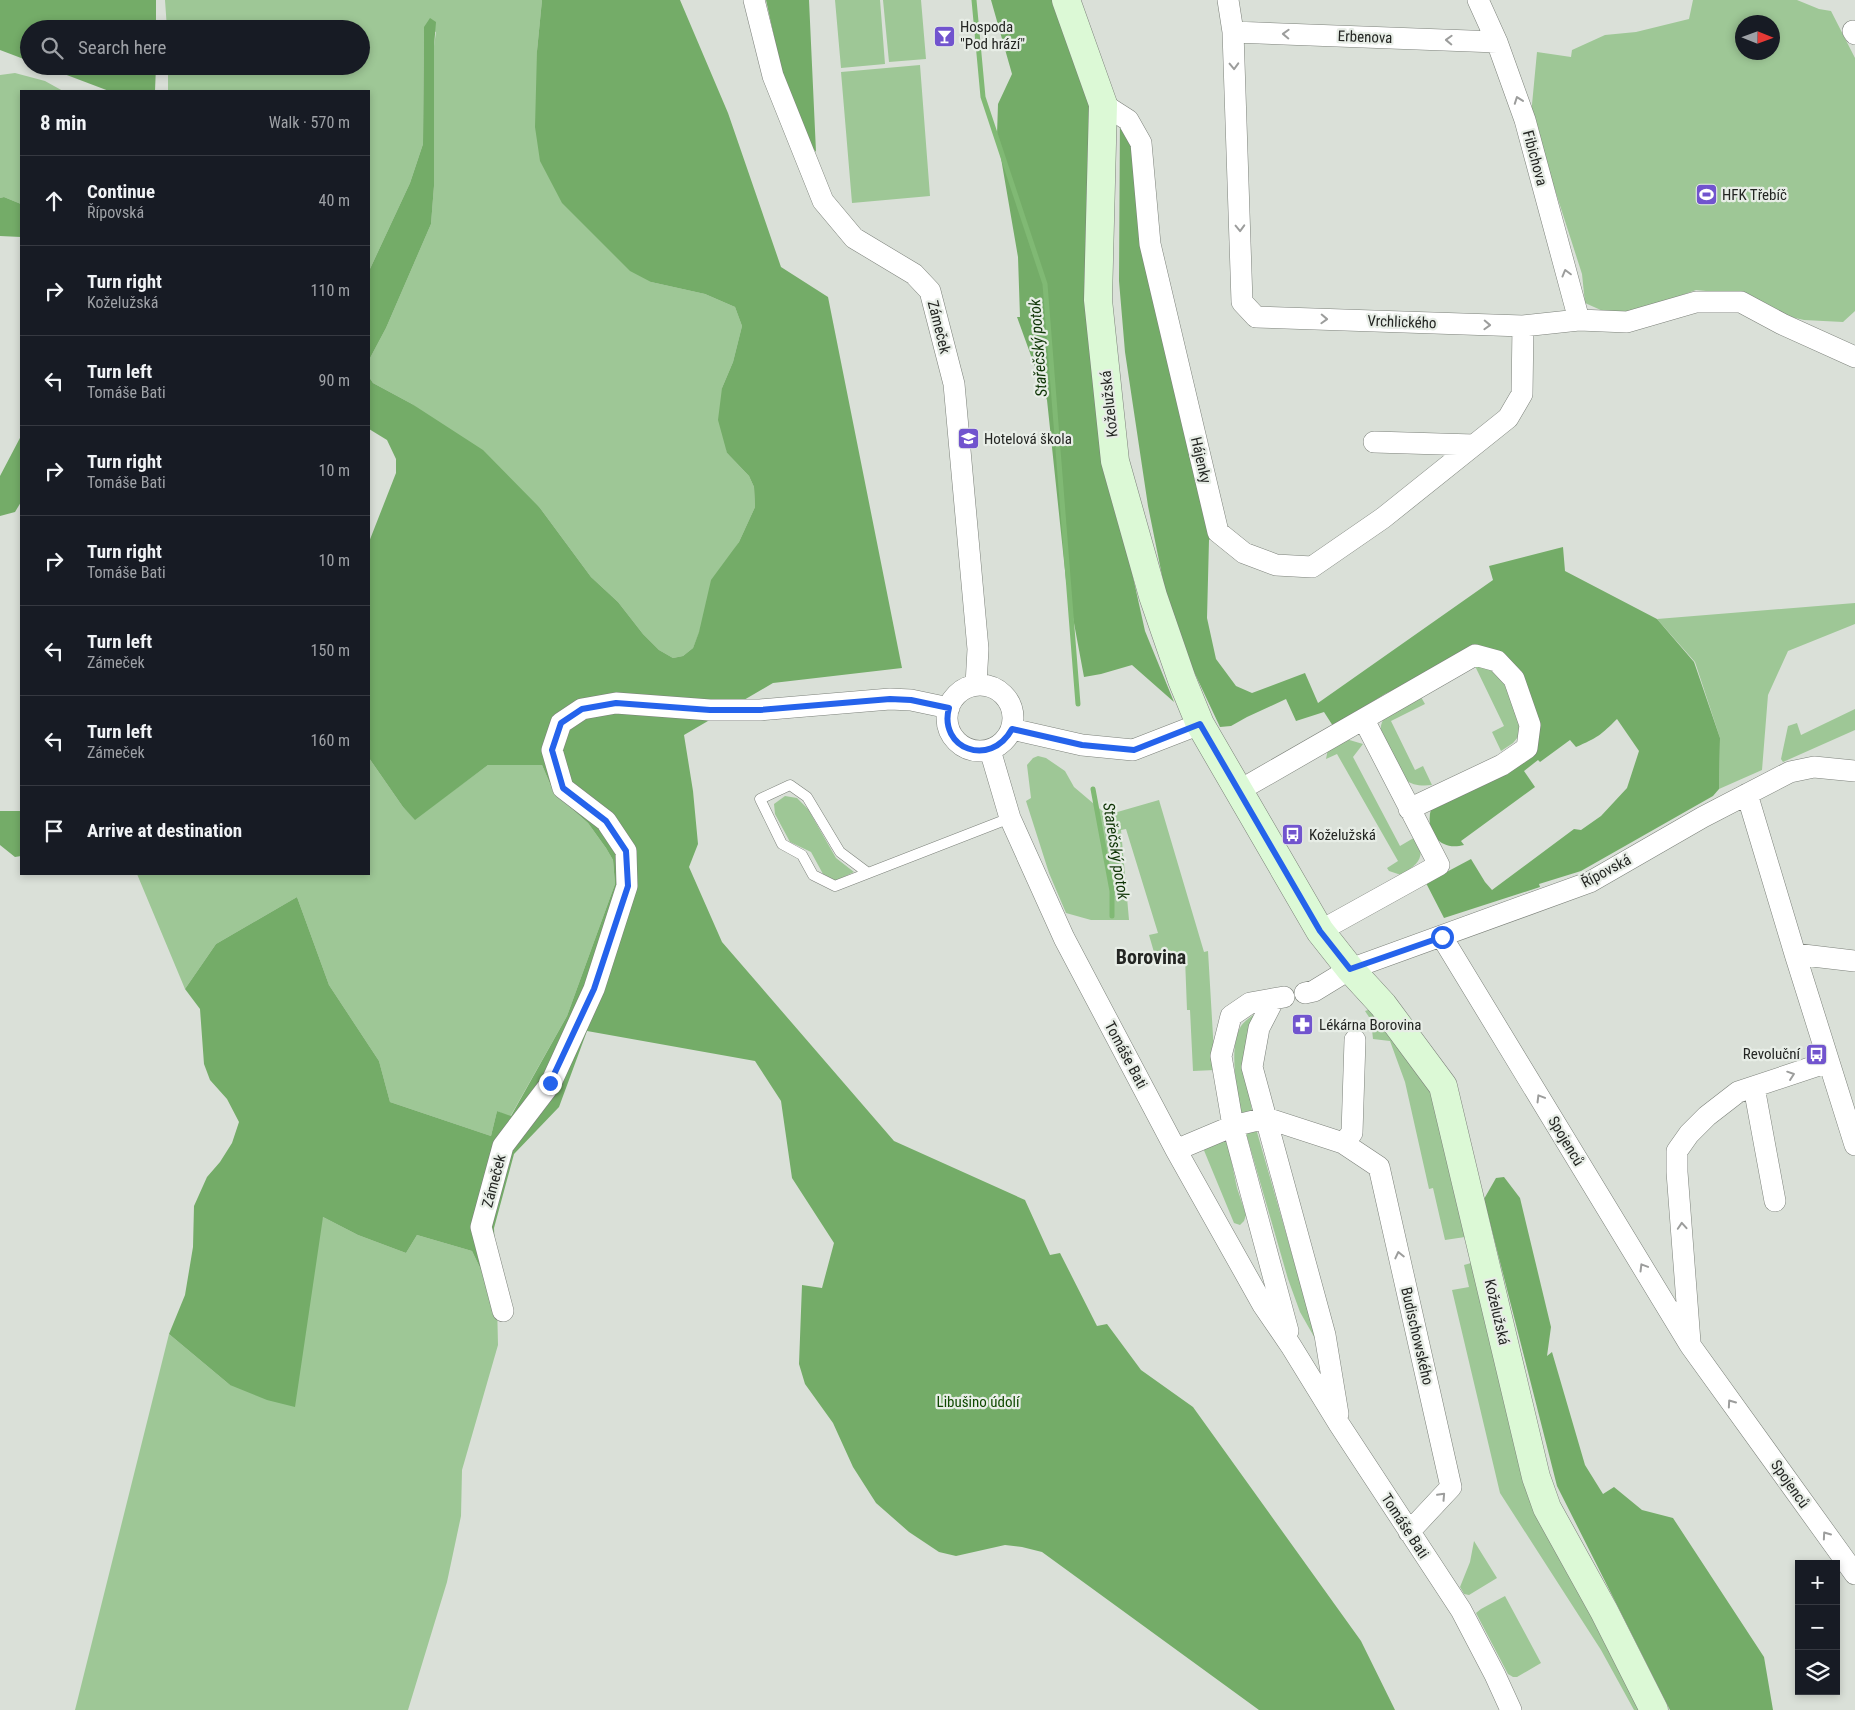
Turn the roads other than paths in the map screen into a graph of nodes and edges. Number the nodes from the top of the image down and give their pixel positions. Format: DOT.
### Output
graph roads {
  1 [pos="754,0"];
  2 [pos="1066,0"];
  3 [pos="1228,0"];
  4 [pos="1478,0"];
  5 [pos="1233,32"];
  6 [pos="1497,42"];
  7 [pos="1103,104"];
  8 [pos="1579,320"];
  9 [pos="1523,326"];
  10 [pos="1855,358"];
  11 [pos="1374,442"];
  12 [pos="1474,445"];
  13 [pos="976,685"];
  14 [pos="949,708"];
  15 [pos="1364,720"];
  16 [pos="1200,724"];
  17 [pos="1012,729"];
  18 [pos="990,750"];
  19 [pos="1855,771"];
  20 [pos="1240,790"];
  21 [pos="1747,794"];
  22 [pos="1409,809"];
  23 [pos="1010,818"];
  24 [pos="868,873"];
  25 [pos="1320,931"];
  26 [pos="1442,937"];
  27 [pos="1795,954"];
  28 [pos="1855,961"];
  29 [pos="1350,969"];
  30 [pos="1305,993"];
  31 [pos="1355,1040"];
  32 [pos="1828,1062"];
  33 [pos="1754,1087"];
  34 [pos="1266,1118"];
  35 [pos="1233,1126"];
  36 [pos="1343,1143"];
  37 [pos="1855,1145"];
  38 [pos="1176,1150"];
  39 [pos="1775,1201"];
  40 [pos="503,1311"];
  41 [pos="1690,1345"];
  42 [pos="1291,1346"];
  43 [pos="1339,1424"];
  44 [pos="1409,1532"];
  45 [pos="1855,1574"];
  46 [pos="1511,1710"];
  47 [pos="1654,1710"];
  1 -- 13 [label="street, Zámeček"];
  2 -- 7 [label="main road, Koželužská"];
  3 -- 5 [label="street, Vrchlického"];
  4 -- 6 [label="street, Fibichova"];
  6 -- 5 [label="street, Erbenova, one-way"];
  5 -- 9 [label="street, Vrchlického, one-way"];
  8 -- 6 [label="street, Fibichova, one-way"];
  7 -- 12 [label="street, Hájenky"];
  7 -- 16 [label="main road, Koželužská"];
  8 -- 9 [label="street, Vrchlického"];
  8 -- 10 [label="street, Vrchlického"];
  9 -- 12 [label="street, Hájenky"];
  11 -- 12 [label="street"];
  13 -- 14 [label="street"];
  13 -- 17 [label="street"];
  14 -- 18 [label="street"];
  14 -- 40 [label="street, Zámeček"];
  15 -- 20 [label="street"];
  15 -- 22 [label="street"];
  15 -- 22 [label="street"];
  16 -- 17 [label="street"];
  16 -- 20 [label="main road, Koželužská"];
  17 -- 18 [label="street"];
  18 -- 23 [label="street, Tomáše Bati"];
  19 -- 21 [label="street, Řípovská"];
  20 -- 25 [label="main road, Koželužská"];
  21 -- 26 [label="street, Řípovská"];
  21 -- 27 [label="street"];
  22 -- 25 [label="street"];
  23 -- 24 [label="lane"];
  23 -- 38 [label="street, Tomáše Bati"];
  24 -- 24 [label="lane"];
  25 -- 29 [label="main road, Koželužská"];
  26 -- 29 [label="street, Řípovská"];
  41 -- 26 [label="street, Spojenců, one-way"];
  27 -- 28 [label="street"];
  27 -- 32 [label="street"];
  29 -- 30 [label="street"];
  29 -- 47 [label="main road, Koželužská"];
  31 -- 36 [label="street"];
  33 -- 32 [label="street, one-way"];
  32 -- 37 [label="street"];
  33 -- 39 [label="street"];
  41 -- 33 [label="street, one-way"];
  34 -- 35 [label="street"];
  34 -- 35 [label="street, Tomáše Bati"];
  34 -- 36 [label="street"];
  34 -- 43 [label="street"];
  35 -- 38 [label="street"];
  35 -- 42 [label="street, Tomáše Bati"];
  44 -- 36 [label="street, Budischowského, one-way"];
  38 -- 42 [label="street, Tomáše Bati"];
  45 -- 41 [label="street, Spojenců, one-way"];
  42 -- 43 [label="street, Tomáše Bati"];
  43 -- 44 [label="street, Tomáše Bati"];
  44 -- 46 [label="street, Tomáše Bati"];
}
